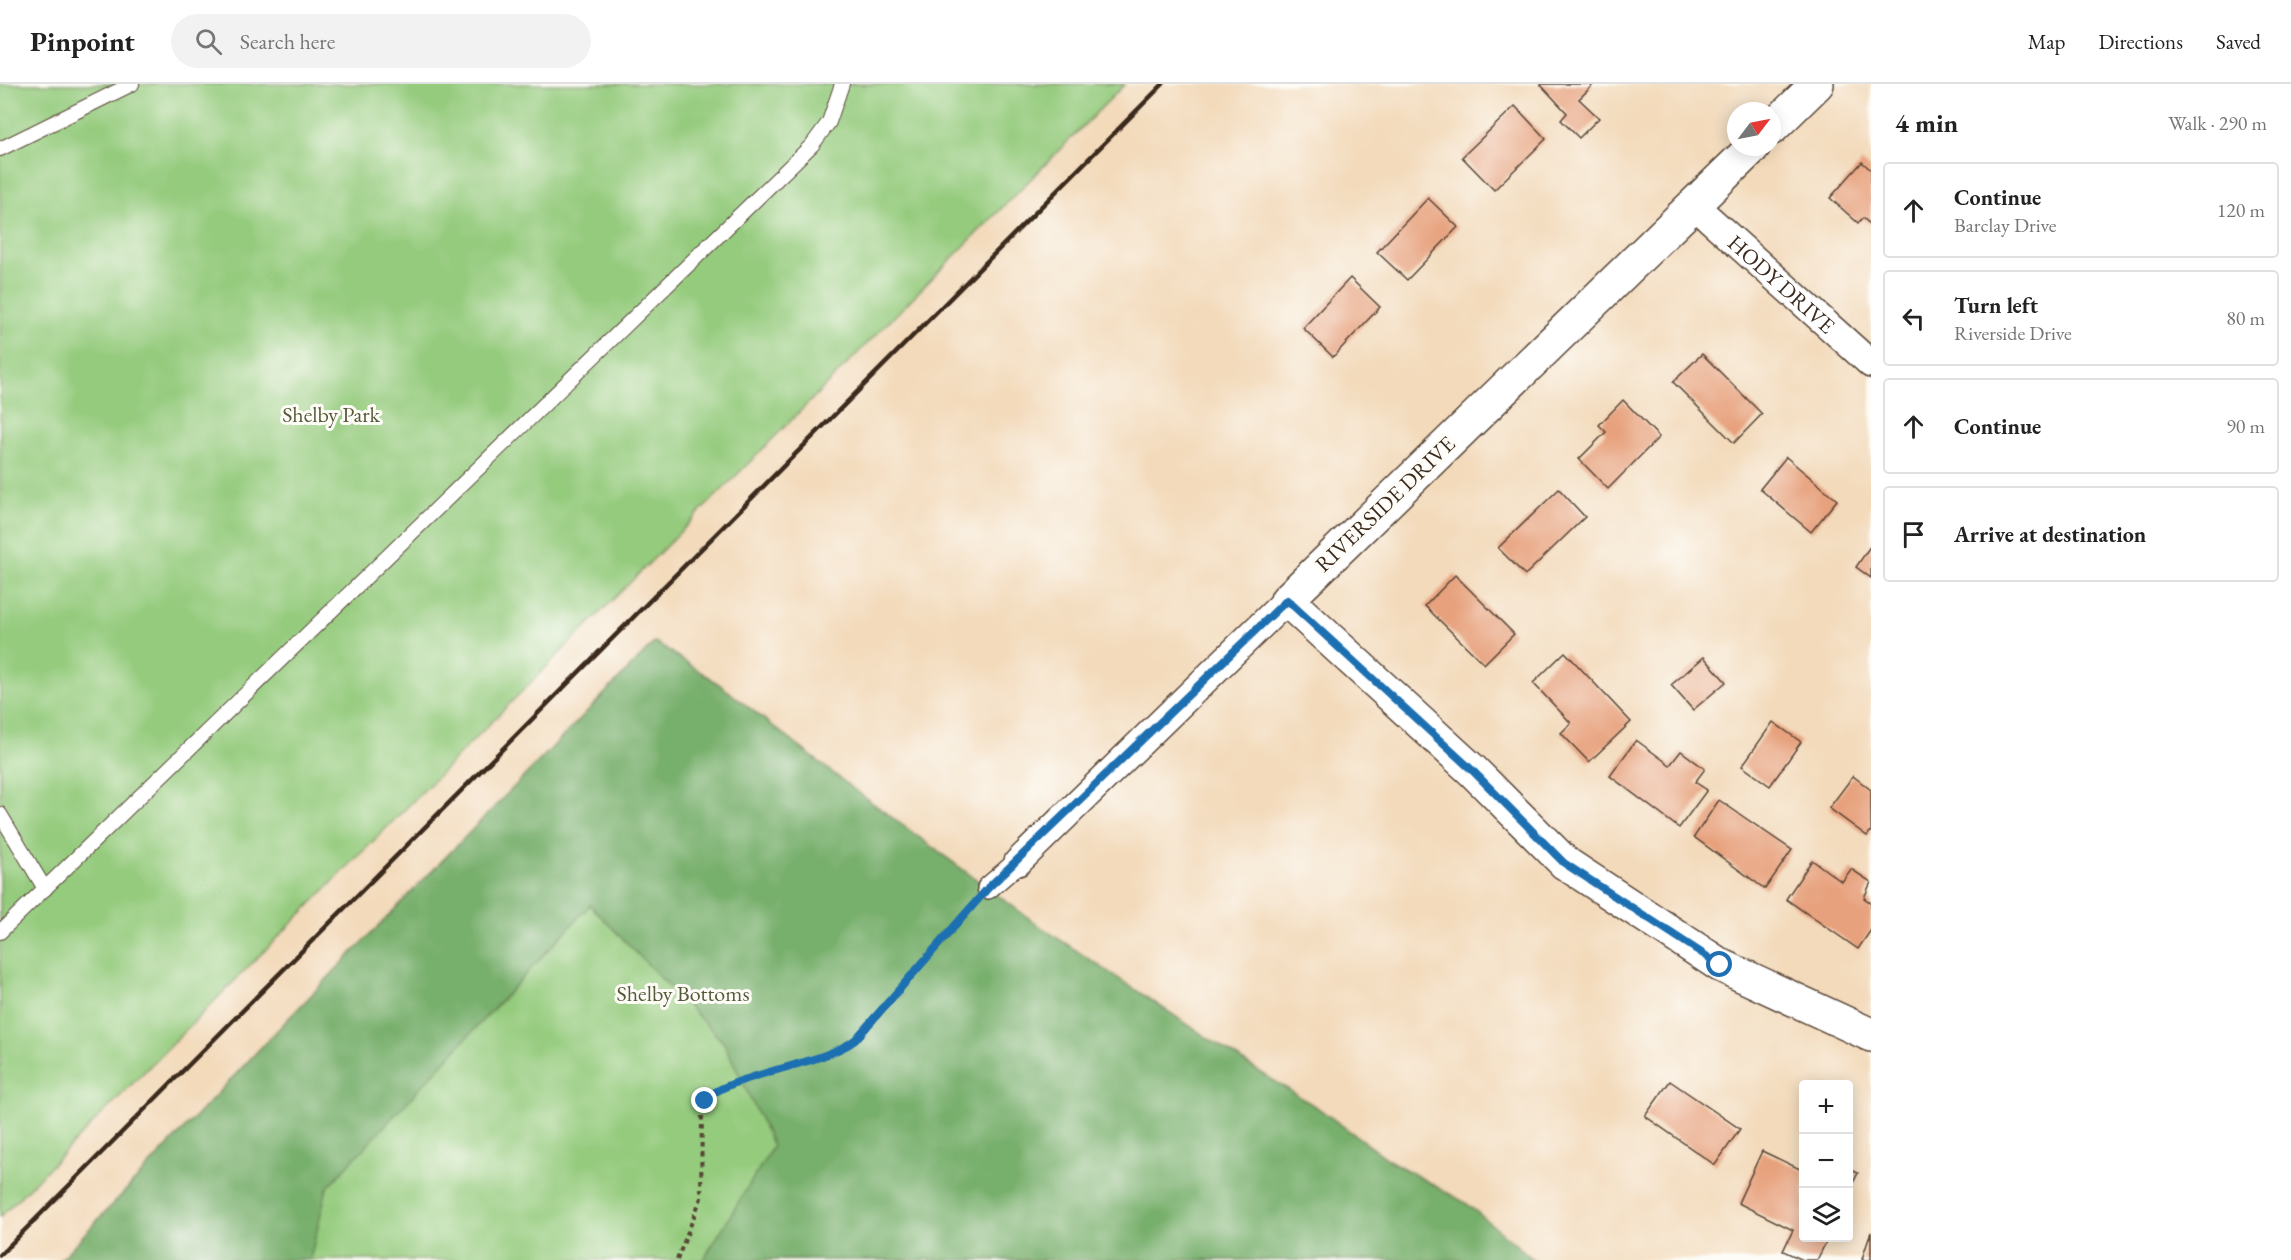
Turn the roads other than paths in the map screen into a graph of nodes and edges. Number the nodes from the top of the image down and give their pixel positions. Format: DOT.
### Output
graph roads {
  1 [pos="132,84"];
  2 [pos="842,84"];
  3 [pos="1817,84"];
  4 [pos="1781,119"];
  5 [pos="0,149"];
  6 [pos="1744,156"];
  7 [pos="1694,205"];
  8 [pos="1871,364"];
  9 [pos="1287,600"];
  10 [pos="0,814"];
  11 [pos="1018,862"];
  12 [pos="988,888"];
  13 [pos="45,889"];
  14 [pos="0,932"];
  15 [pos="1871,1035"];
  1 -- 5 [label="lane"];
  2 -- 13 [label="lane"];
  3 -- 4 [label="street"];
  6 -- 7 [label="street, RIVERSIDE DRIVE"];
  7 -- 8 [label="street, HODY DRIVE"];
  7 -- 9 [label="street, RIVERSIDE DRIVE"];
  9 -- 11 [label="street, RIVERSIDE DRIVE"];
  9 -- 15 [label="street"];
  10 -- 13 [label="lane"];
  11 -- 12 [label="street"];
  13 -- 14 [label="lane"];
}
